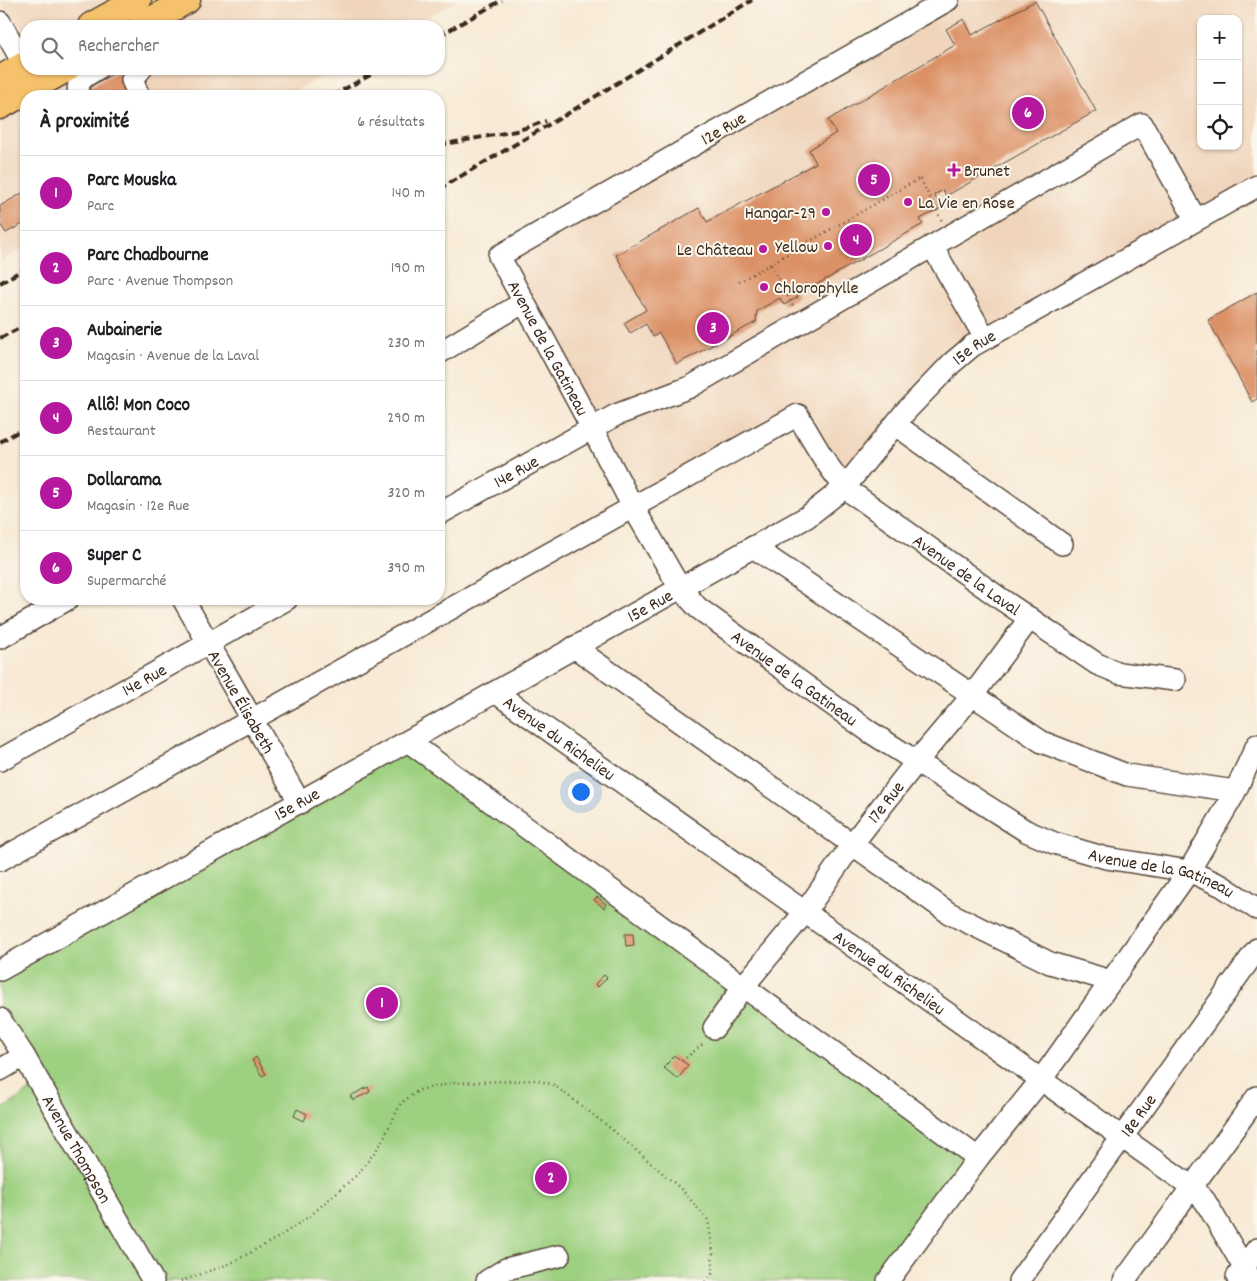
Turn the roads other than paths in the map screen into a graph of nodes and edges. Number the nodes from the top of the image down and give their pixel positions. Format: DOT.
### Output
graph roads {
  1 [pos="138,0"];
  2 [pos="187,0"];
  3 [pos="948,0"];
  4 [pos="102,20"];
  5 [pos="152,20"];
  6 [pos="0,22"];
  7 [pos="20,57"];
  8 [pos="89,75"];
  9 [pos="136,75"];
  10 [pos="32,78"];
  11 [pos="0,79"];
  12 [pos="77,90"];
  13 [pos="136,90"];
  14 [pos="0,106"];
  15 [pos="1257,186"];
  16 [pos="1196,220"];
  17 [pos="941,241"];
  18 [pos="499,256"];
  19 [pos="524,302"];
  20 [pos="985,338"];
  21 [pos="445,349"];
  22 [pos="896,425"];
  23 [pos="592,428"];
  24 [pos="845,487"];
  25 [pos="633,507"];
  26 [pos="445,511"];
  27 [pos="1062,544"];
  28 [pos="753,547"];
  29 [pos="680,588"];
  30 [pos="58,605"];
  31 [pos="186,605"];
  32 [pos="276,605"];
  33 [pos="1030,618"];
  34 [pos="0,638"];
  35 [pos="208,643"];
  36 [pos="574,648"];
  37 [pos="1175,680"];
  38 [pos="495,692"];
  39 [pos="972,696"];
  40 [pos="252,719"];
  41 [pos="409,742"];
  42 [pos="1257,745"];
  43 [pos="0,760"];
  44 [pos="917,761"];
  45 [pos="1235,791"];
  46 [pos="300,803"];
  47 [pos="853,843"];
  48 [pos="0,860"];
  49 [pos="1189,871"];
  50 [pos="1257,909"];
  51 [pos="804,912"];
  52 [pos="1257,949"];
  53 [pos="0,970"];
  54 [pos="1111,981"];
  55 [pos="743,987"];
  56 [pos="0,1019"];
  57 [pos="709,1035"];
  58 [pos="24,1056"];
  59 [pos="0,1070"];
  60 [pos="1040,1080"];
  61 [pos="1257,1097"];
  62 [pos="1122,1137"];
  63 [pos="978,1158"];
  64 [pos="1192,1186"];
  65 [pos="1257,1249"];
  66 [pos="559,1256"];
  67 [pos="1243,1277"];
  68 [pos="153,1281"];
  69 [pos="487,1281"];
  70 [pos="888,1281"];
  71 [pos="1019,1281"];
  72 [pos="1124,1281"];
  1 -- 4 [label="main road"];
  2 -- 5 [label="main road"];
  3 -- 18 [label="street, 12e Rue"];
  6 -- 7 [label="street"];
  8 -- 12 [label="street"];
  9 -- 13 [label="street"];
  10 -- 11 [label="main road"];
  10 -- 14 [label="main road"];
  15 -- 16 [label="street, 15e Rue"];
  16 -- 17 [label="street, 14e Rue"];
  16 -- 20 [label="street, 15e Rue"];
  17 -- 20 [label="street"];
  17 -- 23 [label="street, 14e Rue"];
  18 -- 19 [label="street, Avenue de la Gatineau"];
  19 -- 21 [label="street"];
  19 -- 23 [label="street, Avenue de la Gatineau"];
  20 -- 22 [label="street, 15e Rue"];
  22 -- 24 [label="street, 15e Rue"];
  22 -- 27 [label="street"];
  23 -- 25 [label="street, Avenue de la Gatineau"];
  23 -- 26 [label="street, 14e Rue"];
  24 -- 25 [label="street, Avenue de la Laval"];
  24 -- 28 [label="street, 15e Rue"];
  24 -- 33 [label="street, Avenue de la Laval"];
  25 -- 29 [label="street, Avenue de la Gatineau"];
  25 -- 40 [label="street"];
  28 -- 29 [label="street, 15e Rue"];
  28 -- 39 [label="street"];
  29 -- 36 [label="street, 15e Rue"];
  29 -- 44 [label="street, Avenue de la Gatineau"];
  30 -- 34 [label="street"];
  31 -- 35 [label="street, Avenue Élisabeth"];
  32 -- 35 [label="street, 14e Rue"];
  33 -- 37 [label="street, Avenue de la Laval"];
  33 -- 39 [label="street, 17e Rue"];
  35 -- 40 [label="street, Avenue Élisabeth"];
  35 -- 43 [label="street, 14e Rue"];
  36 -- 38 [label="street, 15e Rue"];
  36 -- 47 [label="street"];
  38 -- 41 [label="street, 15e Rue"];
  38 -- 51 [label="street, Avenue du Richelieu"];
  39 -- 44 [label="street, 17e Rue"];
  39 -- 45 [label="street"];
  40 -- 46 [label="street, Avenue Élisabeth"];
  40 -- 48 [label="street"];
  41 -- 46 [label="street, 15e Rue"];
  41 -- 55 [label="street"];
  42 -- 45 [label="street"];
  44 -- 47 [label="street, 17e Rue"];
  44 -- 49 [label="street, Avenue de la Gatineau"];
  45 -- 49 [label="street"];
  46 -- 53 [label="street, 15e Rue"];
  47 -- 51 [label="street, 17e Rue"];
  47 -- 54 [label="street"];
  49 -- 50 [label="street, Avenue de la Gatineau"];
  49 -- 54 [label="street"];
  51 -- 55 [label="street, 17e Rue"];
  51 -- 60 [label="street, Avenue du Richelieu"];
  52 -- 62 [label="street, 18e Rue"];
  54 -- 60 [label="street"];
  55 -- 57 [label="street, 17e Rue"];
  55 -- 63 [label="street"];
  56 -- 58 [label="street, Avenue Thompson"];
  58 -- 59 [label="street"];
  58 -- 68 [label="street, Avenue Thompson"];
  60 -- 62 [label="street, Avenue du Richelieu"];
  60 -- 63 [label="street"];
  61 -- 64 [label="street"];
  62 -- 64 [label="street, Avenue du Richelieu"];
  62 -- 71 [label="street, 18e Rue"];
  63 -- 70 [label="street"];
  64 -- 67 [label="street, Avenue du Richelieu"];
  64 -- 72 [label="street"];
  65 -- 67 [label="street"];
  66 -- 69 [label="street"];
}
